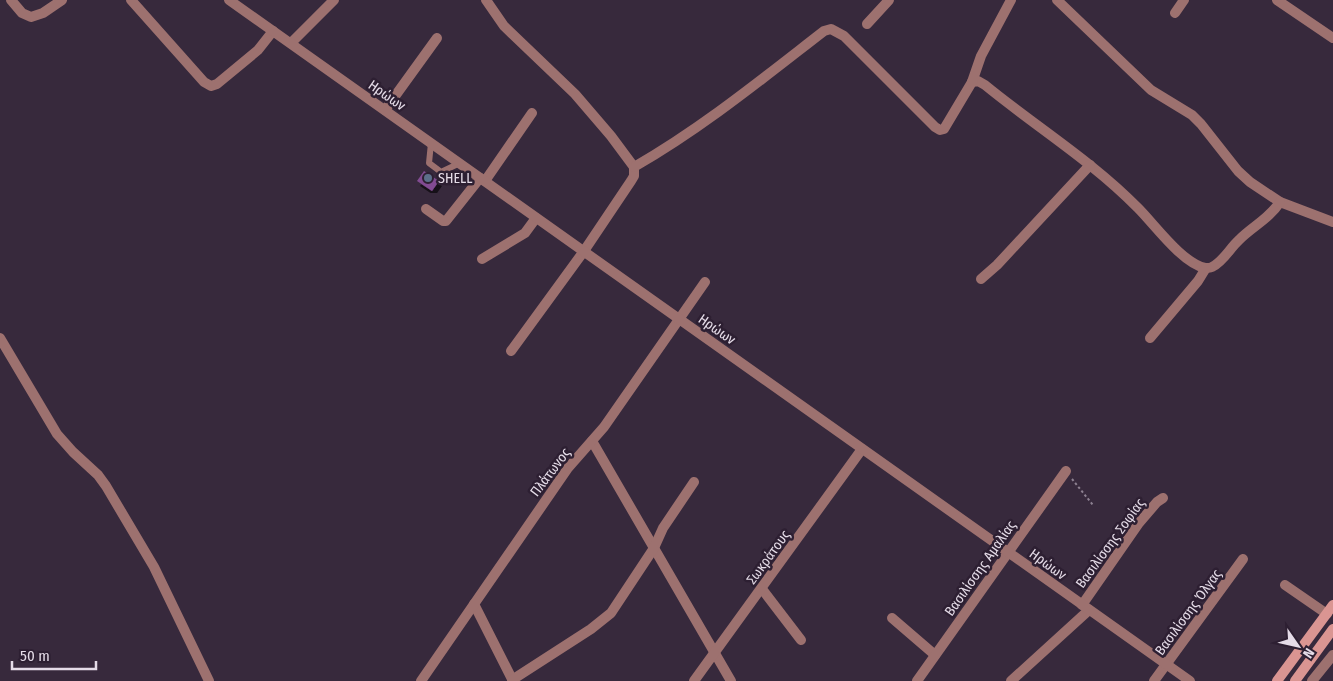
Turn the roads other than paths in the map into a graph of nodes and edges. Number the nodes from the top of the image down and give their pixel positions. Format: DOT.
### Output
graph roads {
  1 [pos="11,0"];
  2 [pos="62,0"];
  3 [pos="131,0"];
  4 [pos="230,0"];
  5 [pos="334,0"];
  6 [pos="890,0"];
  7 [pos="1011,0"];
  8 [pos="1057,0"];
  9 [pos="1184,0"];
  10 [pos="1277,0"];
  11 [pos="489,1"];
  12 [pos="1175,13"];
  13 [pos="866,24"];
  14 [pos="273,31"];
  15 [pos="437,38"];
  16 [pos="1333,38"];
  17 [pos="291,43"];
  18 [pos="972,82"];
  19 [pos="385,110"];
  20 [pos="532,114"];
  21 [pos="430,143"];
  22 [pos="460,163"];
  23 [pos="1090,165"];
  24 [pos="634,167"];
  25 [pos="482,180"];
  26 [pos="1280,202"];
  27 [pos="426,209"];
  28 [pos="536,218"];
  29 [pos="1333,222"];
  30 [pos="584,251"];
  31 [pos="482,259"];
  32 [pos="1206,268"];
  33 [pos="981,279"];
  34 [pos="704,282"];
  35 [pos="679,319"];
  36 [pos="0,338"];
  37 [pos="1150,338"];
  38 [pos="511,351"];
  39 [pos="592,441"];
  40 [pos="862,449"];
  41 [pos="1066,471"];
  42 [pos="694,482"];
  43 [pos="1163,498"];
  44 [pos="654,548"];
  45 [pos="1008,552"];
  46 [pos="1243,559"];
  47 [pos="1286,586"];
  48 [pos="762,589"];
  49 [pos="474,604"];
  50 [pos="1085,608"];
  51 [pos="1330,609"];
  52 [pos="892,618"];
  53 [pos="1333,629"];
  54 [pos="801,640"];
  55 [pos="715,653"];
  56 [pos="935,655"];
  57 [pos="1333,655"];
  58 [pos="1167,666"];
  59 [pos="512,680"];
  60 [pos="209,681"];
  61 [pos="421,681"];
  62 [pos="694,681"];
  63 [pos="731,681"];
  64 [pos="917,681"];
  65 [pos="1011,681"];
  66 [pos="1154,681"];
  67 [pos="1190,681"];
  68 [pos="1277,681"];
  69 [pos="1295,681"];
  70 [pos="1312,681"];
  1 -- 2 [label="street"];
  3 -- 14 [label="street"];
  4 -- 14 [label="street, Ηρώων"];
  5 -- 17 [label="street"];
  6 -- 13 [label="street"];
  7 -- 18 [label="street"];
  8 -- 26 [label="street"];
  9 -- 12 [label="street"];
  10 -- 16 [label="street"];
  11 -- 24 [label="street"];
  14 -- 17 [label="street, Ηρώων"];
  15 -- 19 [label="street"];
  17 -- 19 [label="street, Ηρώων"];
  18 -- 23 [label="street"];
  18 -- 24 [label="street"];
  19 -- 21 [label="street, Ηρώων"];
  20 -- 25 [label="street"];
  21 -- 22 [label="street, Ηρώων"];
  21 -- 22 [label="lane"];
  22 -- 25 [label="street, Ηρώων"];
  23 -- 32 [label="street"];
  23 -- 33 [label="street"];
  24 -- 30 [label="street"];
  25 -- 27 [label="street"];
  25 -- 28 [label="street, Ηρώων"];
  26 -- 29 [label="street"];
  26 -- 32 [label="street"];
  28 -- 30 [label="street, Ηρώων"];
  28 -- 31 [label="street"];
  30 -- 35 [label="street, Ηρώων"];
  30 -- 38 [label="street"];
  32 -- 37 [label="street"];
  34 -- 35 [label="street, Πλάτωνος"];
  35 -- 39 [label="street, Πλάτωνος"];
  35 -- 40 [label="street, Ηρώων"];
  36 -- 60 [label="street"];
  39 -- 44 [label="street"];
  39 -- 49 [label="street, Πλάτωνος"];
  40 -- 45 [label="street, Ηρώων"];
  40 -- 48 [label="street, Σωκράτους"];
  41 -- 45 [label="street, Βασιλίσσης Αμαλίας"];
  42 -- 44 [label="street"];
  43 -- 50 [label="street, Βασιλίσσης Σοφίας"];
  44 -- 55 [label="street"];
  44 -- 59 [label="street"];
  45 -- 50 [label="street, Ηρώων"];
  45 -- 56 [label="street, Βασιλίσσης Αμαλίας"];
  46 -- 58 [label="street, Βασιλίσσης Όλγας"];
  47 -- 51 [label="street"];
  48 -- 54 [label="street"];
  48 -- 55 [label="street, Σωκράτους"];
  49 -- 59 [label="street"];
  49 -- 61 [label="street, Πλάτωνος"];
  50 -- 58 [label="street, Ηρώων"];
  50 -- 65 [label="street, Βασιλίσσης Σοφίας"];
  51 -- 68 [label="main road"];
  52 -- 56 [label="street"];
  53 -- 69 [label="main road"];
  55 -- 62 [label="street, Σωκράτους"];
  55 -- 63 [label="street"];
  56 -- 64 [label="street, Βασιλίσσης Αμαλίας"];
  57 -- 70 [label="street"];
  58 -- 66 [label="street, Βασιλίσσης Όλγας"];
  58 -- 67 [label="street, Ηρώων"];
}
